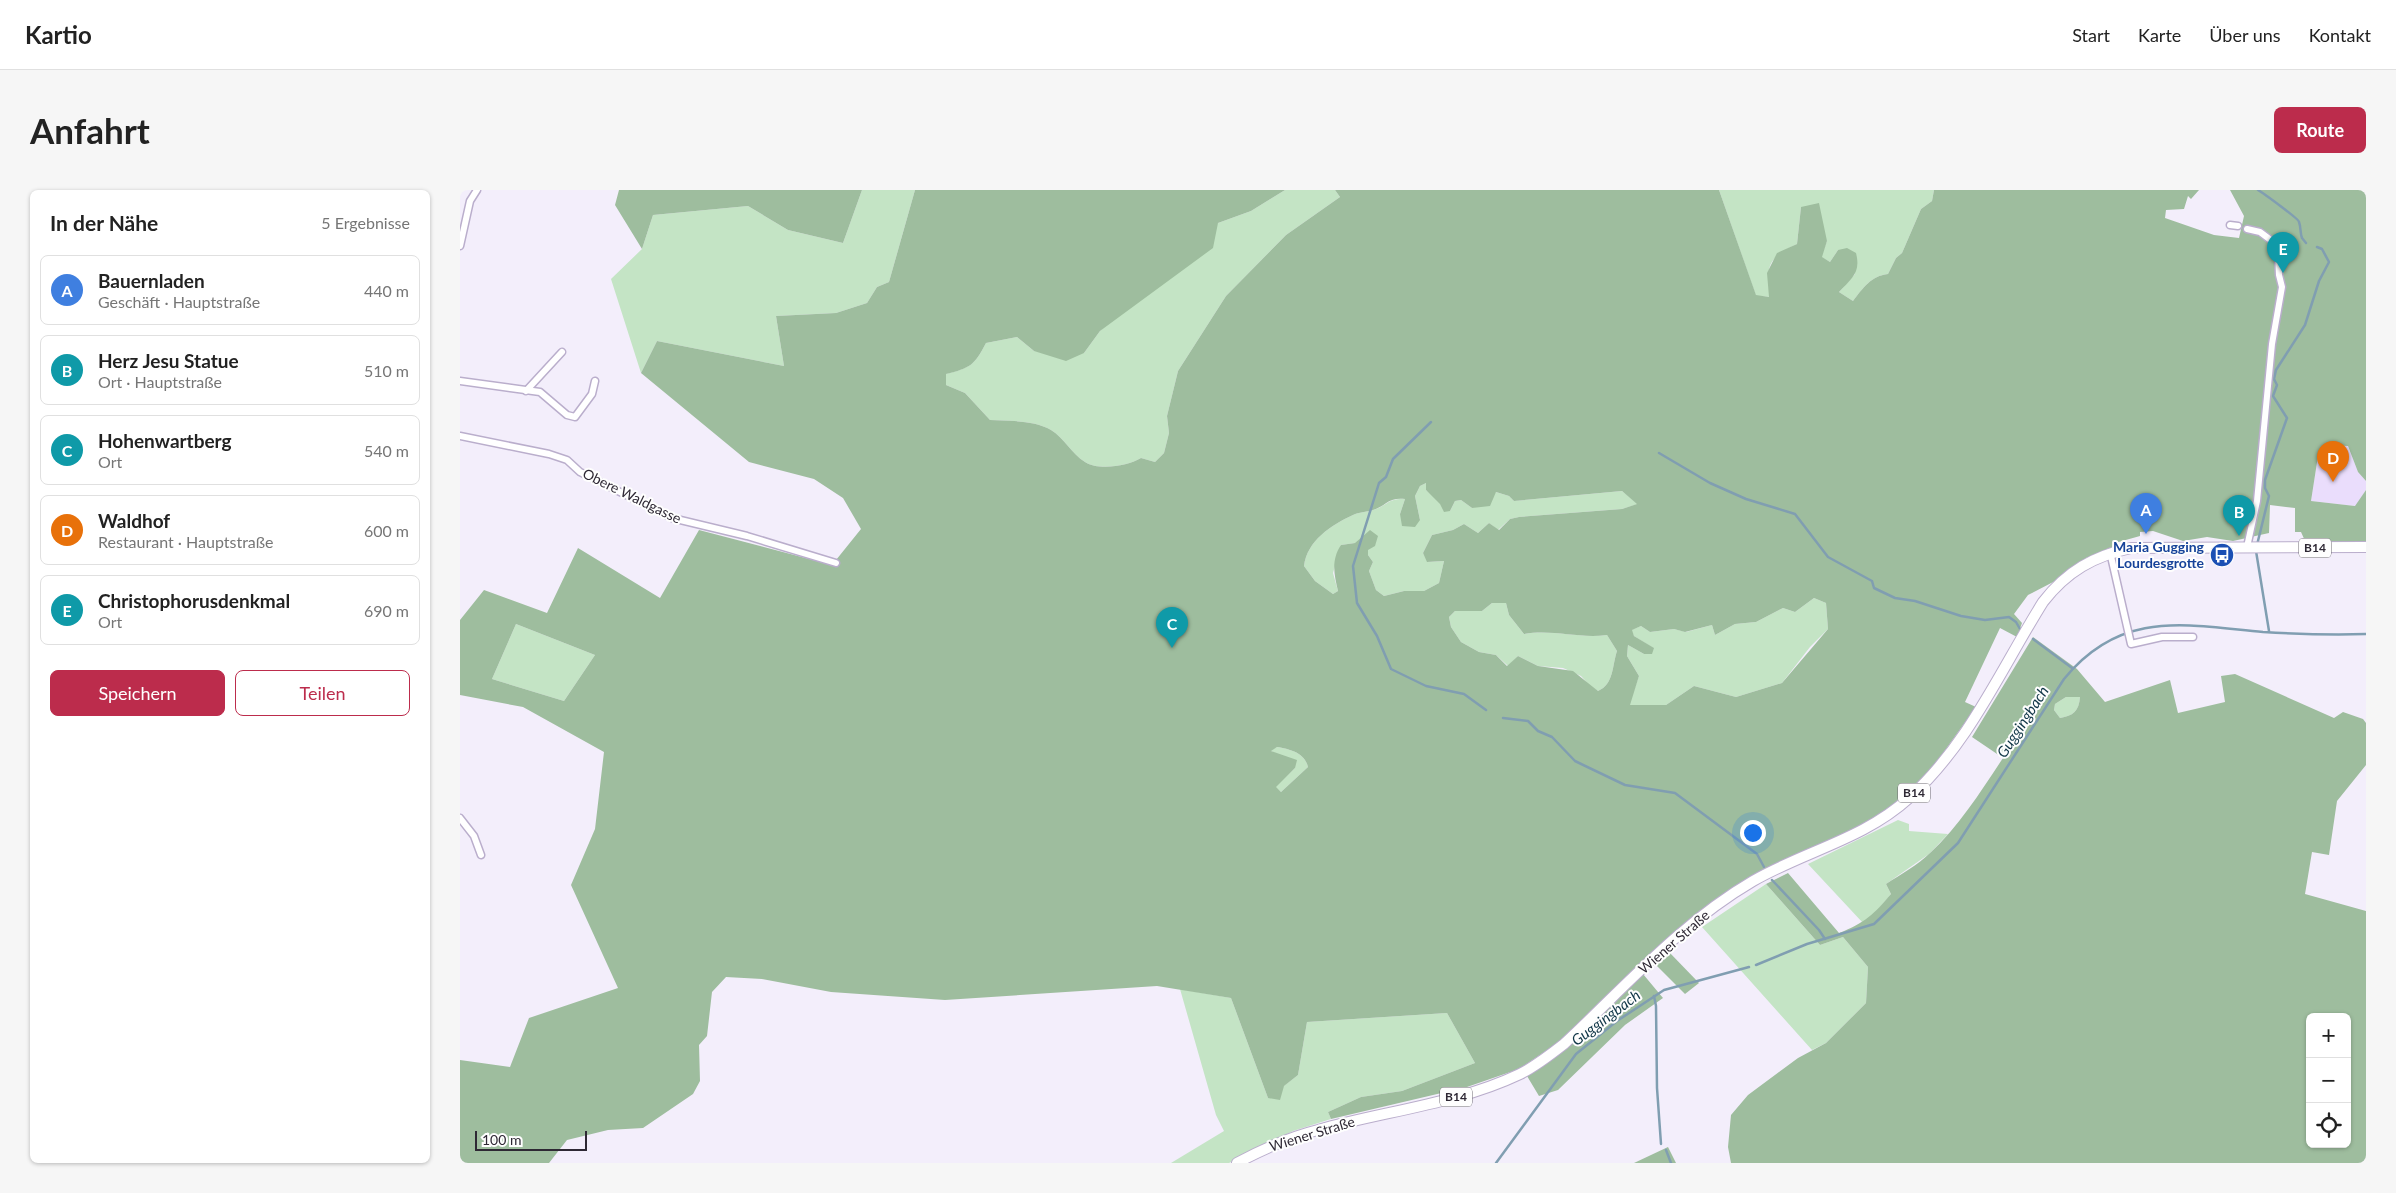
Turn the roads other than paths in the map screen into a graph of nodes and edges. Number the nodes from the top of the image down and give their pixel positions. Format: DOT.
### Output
graph roads {
  1 [pos="477,190"];
  2 [pos="2230,225"];
  3 [pos="2238,226"];
  4 [pos="2247,229"];
  5 [pos="460,246"];
  6 [pos="562,352"];
  7 [pos="460,381"];
  8 [pos="596,381"];
  9 [pos="526,391"];
  10 [pos="460,436"];
  11 [pos="2250,547"];
  12 [pos="2366,547"];
  13 [pos="2110,552"];
  14 [pos="836,563"];
  15 [pos="2193,637"];
  16 [pos="460,818"];
  17 [pos="481,855"];
  18 [pos="1237,1163"];
  1 -- 5 [label="street"];
  2 -- 3 [label="street"];
  4 -- 11 [label="street"];
  6 -- 9 [label="street"];
  7 -- 9 [label="street"];
  8 -- 9 [label="street"];
  10 -- 14 [label="street, Obere Waldgasse"];
  11 -- 12 [label="main road, B14"];
  11 -- 13 [label="main road, B14"];
  13 -- 15 [label="street"];
  13 -- 18 [label="main road, Wiener Straße / B14"];
  16 -- 17 [label="street"];
}
